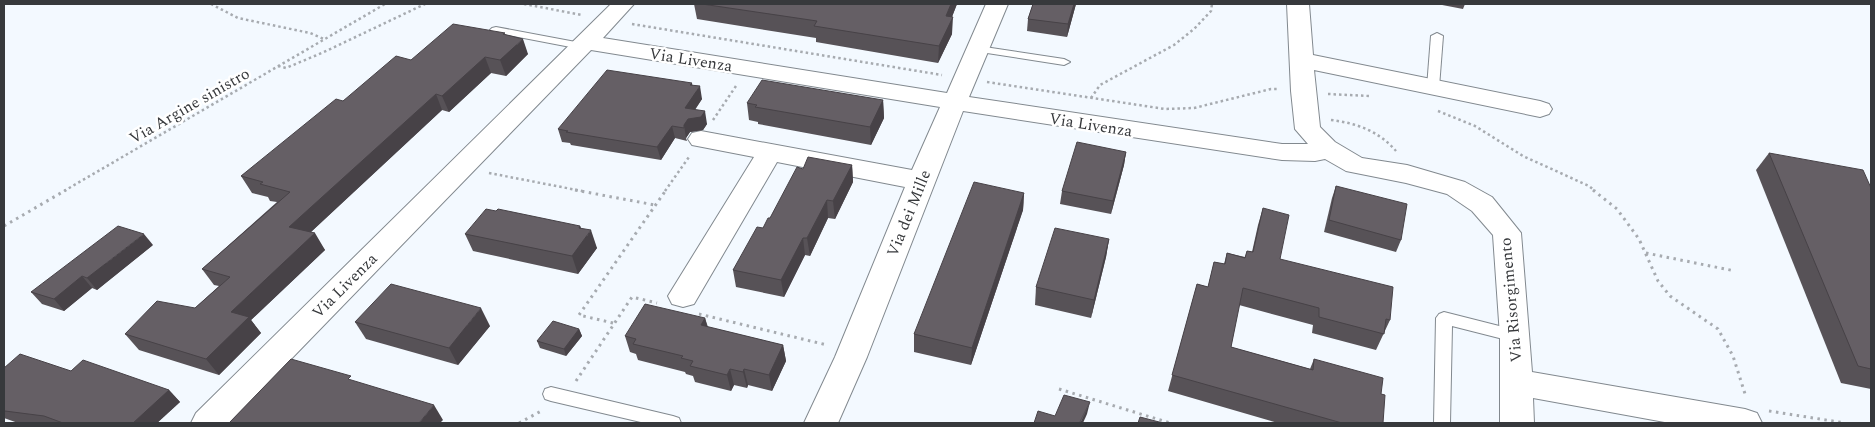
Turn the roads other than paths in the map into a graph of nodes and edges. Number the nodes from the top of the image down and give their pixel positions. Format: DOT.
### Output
graph roads {
  1 [pos="623,4"];
  2 [pos="997,4"];
  3 [pos="1298,4"];
  4 [pos="496,30"];
  5 [pos="1437,36"];
  6 [pos="583,44"];
  7 [pos="978,48"];
  8 [pos="1301,60"];
  9 [pos="1064,62"];
  10 [pos="1434,87"];
  11 [pos="954,102"];
  12 [pos="1540,109"];
  13 [pos="701,139"];
  14 [pos="1326,148"];
  15 [pos="770,152"];
  16 [pos="921,181"];
  17 [pos="678,304"];
  18 [pos="1514,336"];
  19 [pos="1516,382"];
  20 [pos="558,396"];
  21 [pos="208,423"];
  22 [pos="673,423"];
  23 [pos="822,423"];
  24 [pos="1442,423"];
  25 [pos="1517,423"];
  26 [pos="1745,423"];
  1 -- 6 [label="street"];
  2 -- 7 [label="street, Via dei Mille"];
  3 -- 8 [label="street, Via Risorgimento"];
  4 -- 6 [label="lane"];
  5 -- 10 [label="lane"];
  6 -- 11 [label="street, Via Livenza"];
  6 -- 21 [label="street, Via Livenza"];
  7 -- 9 [label="lane"];
  7 -- 11 [label="street, Via dei Mille"];
  8 -- 10 [label="street"];
  8 -- 14 [label="street, Via Risorgimento"];
  10 -- 12 [label="street"];
  11 -- 14 [label="street, Via Livenza"];
  11 -- 16 [label="street, Via dei Mille"];
  13 -- 15 [label="street"];
  14 -- 18 [label="street, Via Risorgimento"];
  15 -- 16 [label="street"];
  15 -- 17 [label="street"];
  16 -- 23 [label="street, Via dei Mille"];
  18 -- 19 [label="street, Via Risorgimento"];
  18 -- 24 [label="lane"];
  19 -- 25 [label="street, Via Risorgimento"];
  19 -- 26 [label="street"];
  20 -- 22 [label="lane"];
}
